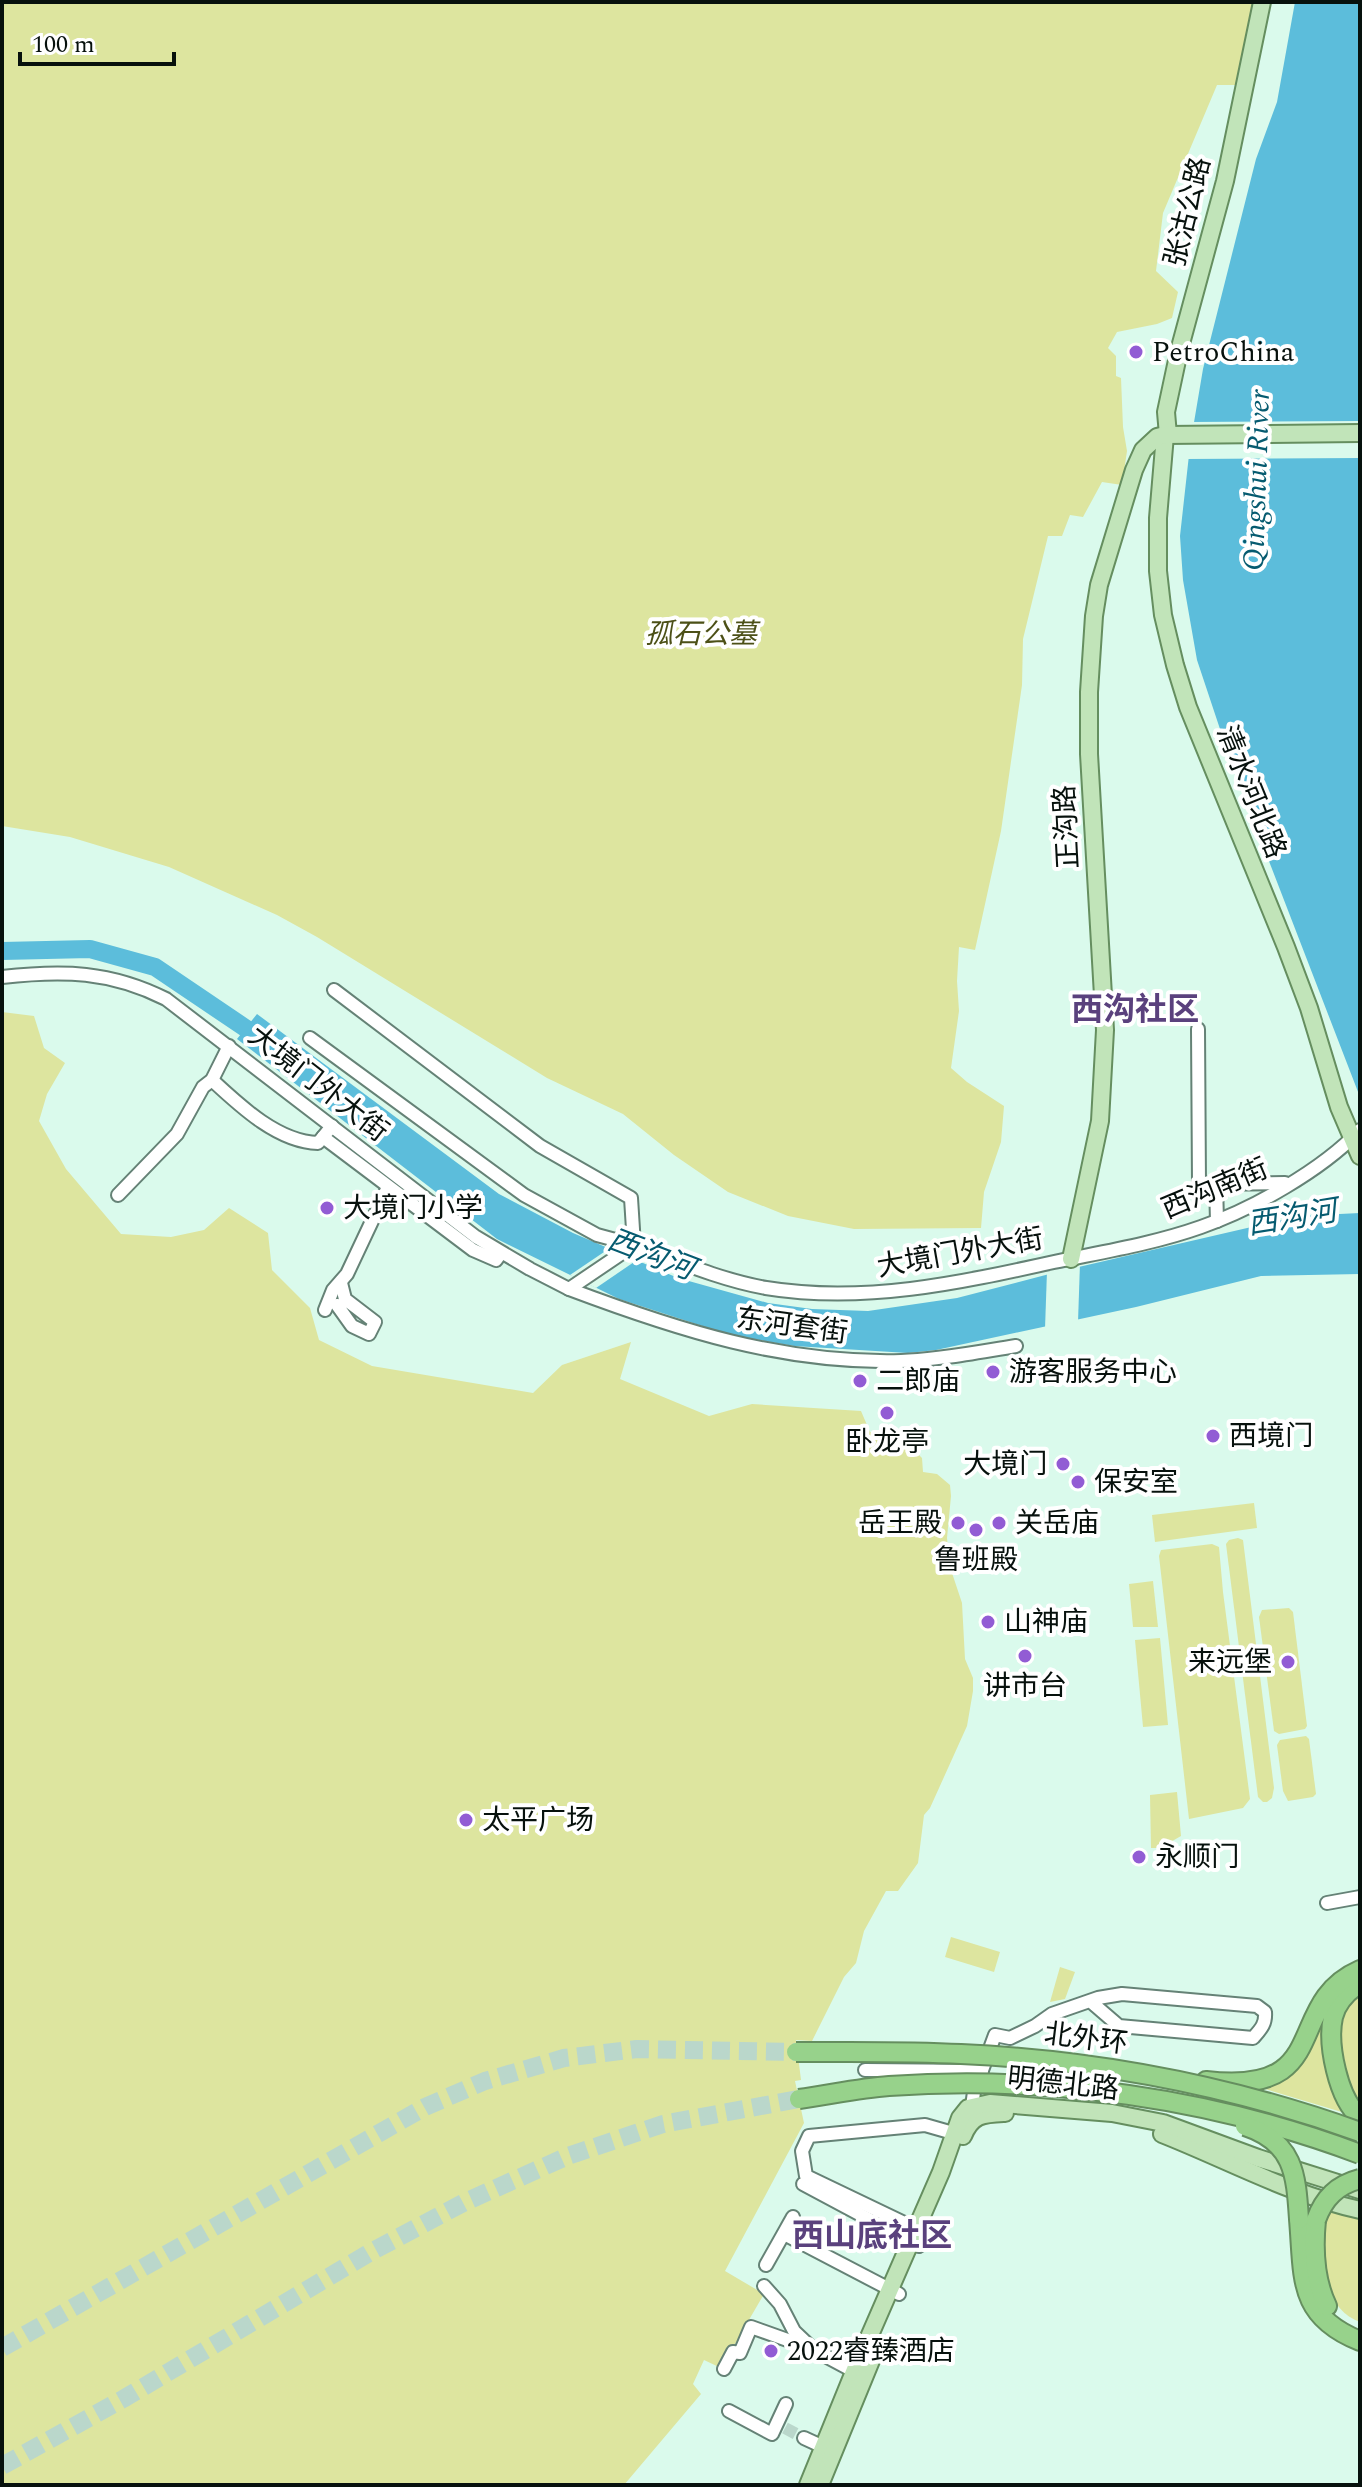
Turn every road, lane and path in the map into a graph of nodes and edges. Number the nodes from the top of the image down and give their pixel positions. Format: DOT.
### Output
graph roads {
  1 [pos="1262,2"];
  2 [pos="1360,433"];
  3 [pos="1175,439"];
  4 [pos="1360,444"];
  5 [pos="2,977"];
  6 [pos="334,990"];
  7 [pos="1198,1029"];
  8 [pos="310,1038"];
  9 [pos="229,1046"];
  10 [pos="212,1080"];
  11 [pos="332,1126"];
  12 [pos="1357,1135"];
  13 [pos="323,1137"];
  14 [pos="1360,1156"];
  15 [pos="1290,1183"];
  16 [pos="1216,1184"];
  17 [pos="388,1187"];
  18 [pos="118,1195"];
  19 [pos="1217,1221"];
  20 [pos="634,1245"];
  21 [pos="501,1253"];
  22 [pos="1076,1258"];
  23 [pos="341,1283"];
  24 [pos="569,1289"];
  25 [pos="1016,1346"];
  26 [pos="1360,1897"];
  27 [pos="1327,1903"];
  28 [pos="1360,1970"];
  29 [pos="1360,1983"];
  30 [pos="1090,2001"];
  31 [pos="796,2052"];
  32 [pos="1052,2062"];
  33 [pos="865,2070"];
  34 [pos="982,2071"];
  35 [pos="1038,2086"];
  36 [pos="799,2099"];
  37 [pos="974,2112"];
  38 [pos="1360,2117"];
  39 [pos="1360,2132"];
  40 [pos="959,2134"];
  41 [pos="1360,2154"];
  42 [pos="1360,2179"];
  43 [pos="803,2184"];
  44 [pos="1360,2190"];
  45 [pos="1360,2210"];
  46 [pos="793,2217"];
  47 [pos="1308,2220"];
  48 [pos="784,2234"];
  49 [pos="917,2238"];
  50 [pos="766,2265"];
  51 [pos="764,2286"];
  52 [pos="894,2292"];
  53 [pos="1360,2330"];
  54 [pos="1360,2341"];
  55 [pos="814,2350"];
  56 [pos="724,2369"];
  57 [pos="859,2374"];
  58 [pos="786,2404"];
  59 [pos="729,2411"];
  60 [pos="804,2438"];
  61 [pos="828,2449"];
  62 [pos="808,2485"];
  63 [pos="820,2485"];
  1 -- 3 [label="main road, 张沽公路"];
  2 -- 3 [label="main road"];
  3 -- 4 [label="main road"];
  3 -- 12 [label="main road, 清水河北路"];
  3 -- 22 [label="main road, 正沟路"];
  5 -- 9 [label="street, 大境门外大街"];
  6 -- 20 [label="street"];
  7 -- 16 [label="street"];
  8 -- 20 [label="street, 大境门外大街"];
  9 -- 10 [label="street"];
  9 -- 11 [label="street, 大境门外大街"];
  10 -- 13 [label="street"];
  10 -- 18 [label="street"];
  11 -- 13 [label="street"];
  11 -- 21 [label="street, 大境门外大街"];
  12 -- 14 [label="main road, 清水河北路"];
  12 -- 15 [label="street, 西沟南街"];
  13 -- 17 [label="street"];
  15 -- 16 [label="street"];
  15 -- 19 [label="street, 西沟南街"];
  16 -- 19 [label="street"];
  17 -- 21 [label="street"];
  17 -- 23 [label="street"];
  19 -- 22 [label="street, 西沟南街"];
  20 -- 22 [label="street, 大境门外大街"];
  20 -- 24 [label="street"];
  21 -- 24 [label="street, 大境门外大街"];
  23 -- 23 [label="street"];
  24 -- 25 [label="street, 东河套街"];
  26 -- 27 [label="street"];
  28 -- 32 [label="highway, bridge"];
  29 -- 38 [label="highway"];
  30 -- 30 [label="street"];
  30 -- 34 [label="street"];
  31 -- 32 [label="highway, 北外环, bridge"];
  32 -- 39 [label="highway, 北外环, bridge"];
  33 -- 34 [label="street"];
  34 -- 37 [label="street"];
  35 -- 36 [label="highway, 北外环, bridge"];
  35 -- 41 [label="highway, 北外环, bridge"];
  35 -- 47 [label="highway, bridge"];
  37 -- 40 [label="main road, 明德北路"];
  37 -- 44 [label="main road, 明德北路"];
  37 -- 45 [label="main road, 明德北路"];
  40 -- 49 [label="main road, 明德北路"];
  40 -- 49 [label="street"];
  42 -- 47 [label="highway, bridge"];
  43 -- 49 [label="street"];
  46 -- 48 [label="street"];
  47 -- 53 [label="highway"];
  47 -- 54 [label="highway"];
  48 -- 50 [label="street"];
  48 -- 52 [label="street"];
  49 -- 52 [label="main road, 明德北路"];
  51 -- 55 [label="street"];
  52 -- 57 [label="main road, 明德北路"];
  55 -- 56 [label="street"];
  55 -- 57 [label="street"];
  57 -- 61 [label="main road, 明德北路"];
  58 -- 59 [label="street"];
  60 -- 61 [label="street"];
  61 -- 62 [label="main road, 明德北路"];
  61 -- 63 [label="main road, 明德北路"];
}
